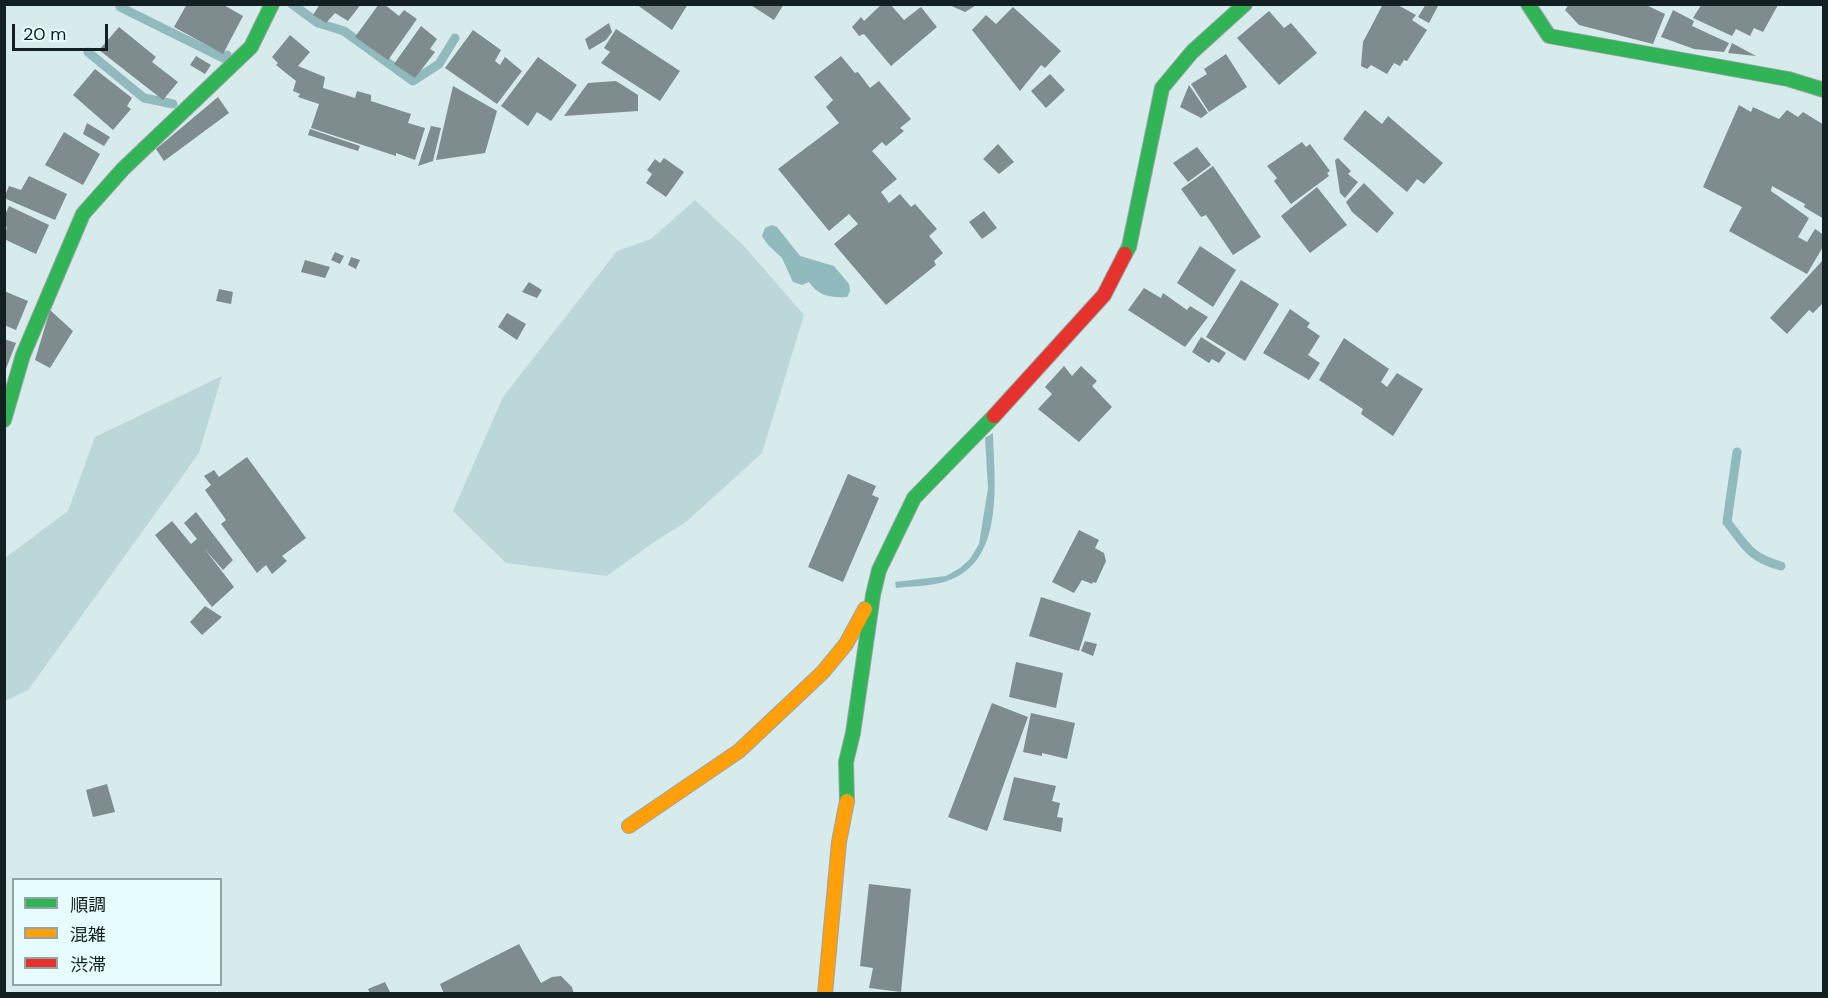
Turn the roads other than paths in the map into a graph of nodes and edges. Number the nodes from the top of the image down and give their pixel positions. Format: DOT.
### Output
graph roads {
  1 [pos="272,4"];
  2 [pos="1245,4"];
  3 [pos="1528,4"];
  4 [pos="1824,90"];
  5 [pos="4,420"];
  6 [pos="873,595"];
  7 [pos="629,826"];
  8 [pos="825,993"];
  1 -- 5 [label="street"];
  2 -- 6 [label="street"];
  3 -- 4 [label="street"];
  6 -- 7 [label="street"];
  6 -- 8 [label="street"];
}
